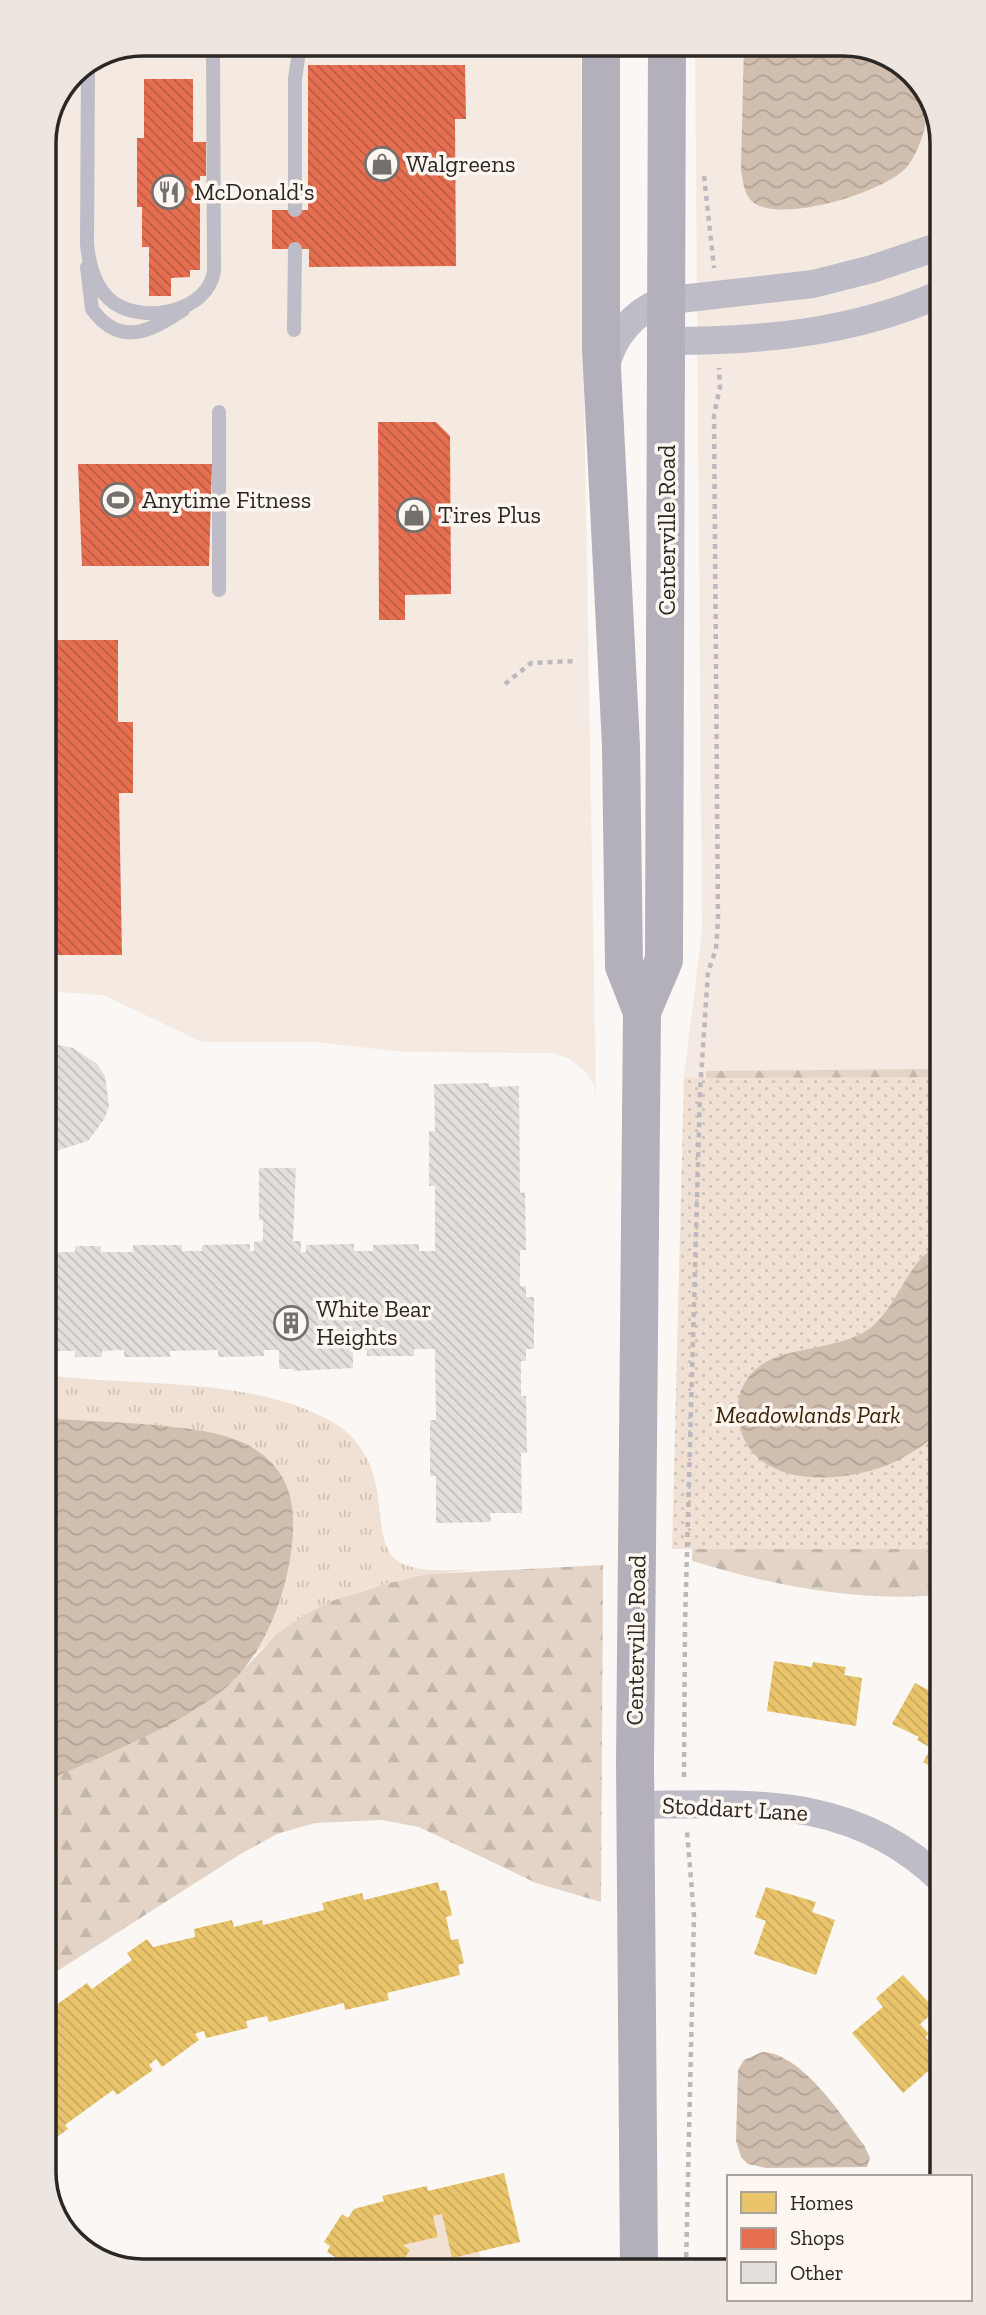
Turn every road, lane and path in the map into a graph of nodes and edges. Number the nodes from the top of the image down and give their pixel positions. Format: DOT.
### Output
graph roads {
  1 [pos="213,56"];
  2 [pos="298,56"];
  3 [pos="601,56"];
  4 [pos="667,56"];
  5 [pos="88,77"];
  6 [pos="295,209"];
  7 [pos="87,244"];
  8 [pos="295,249"];
  9 [pos="930,249"];
  10 [pos="930,298"];
  11 [pos="668,299"];
  12 [pos="189,305"];
  13 [pos="294,330"];
  14 [pos="668,341"];
  15 [pos="603,384"];
  16 [pos="720,387"];
  17 [pos="219,412"];
  18 [pos="219,590"];
  19 [pos="576,661"];
  20 [pos="505,684"];
  21 [pos="642,1012"];
  22 [pos="684,1766"];
  23 [pos="635,1805"];
  24 [pos="688,1841"];
  25 [pos="930,1871"];
  26 [pos="639,2259"];
  27 [pos="686,2259"];
  1 -- 12 [label="lane"];
  2 -- 6 [label="lane"];
  3 -- 15 [label="main road, Centerville Road"];
  4 -- 11 [label="main road, Centerville Road"];
  5 -- 7 [label="lane"];
  7 -- 12 [label="lane"];
  7 -- 12 [label="lane"];
  8 -- 13 [label="lane"];
  9 -- 11 [label="street"];
  10 -- 14 [label="street"];
  11 -- 14 [label="main road, Centerville Road"];
  11 -- 15 [label="street"];
  14 -- 21 [label="main road, Centerville Road"];
  15 -- 21 [label="main road, Centerville Road"];
  16 -- 22 [label="path"];
  17 -- 18 [label="lane"];
  19 -- 20 [label="path"];
  21 -- 23 [label="main road, Centerville Road"];
  23 -- 25 [label="street, Stoddart Lane"];
  23 -- 26 [label="main road, Centerville Road"];
  24 -- 27 [label="path"];
}
